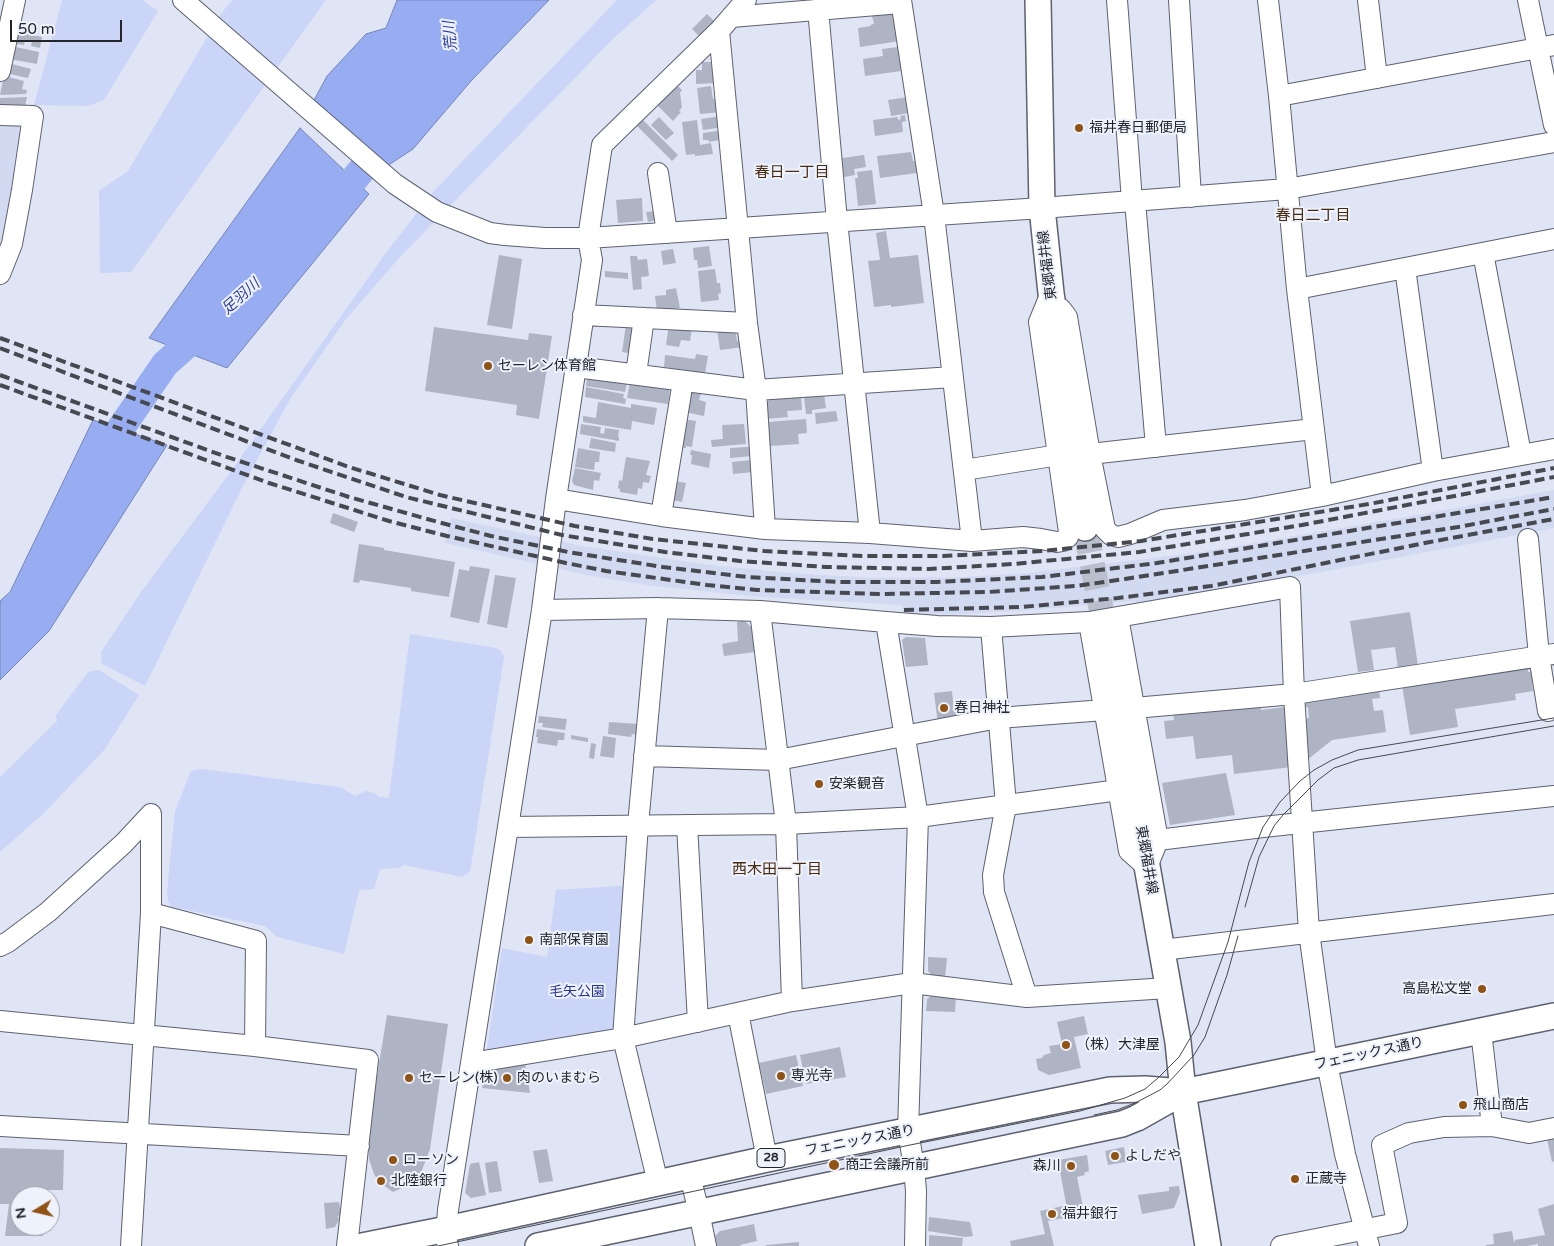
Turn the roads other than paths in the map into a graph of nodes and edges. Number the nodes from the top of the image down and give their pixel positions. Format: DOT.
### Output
graph roads {
  1 [pos="15,0"];
  2 [pos="183,0"];
  3 [pos="746,0"];
  4 [pos="1038,0"];
  5 [pos="1117,0"];
  6 [pos="1179,0"];
  7 [pos="1268,0"];
  8 [pos="1368,0"];
  9 [pos="1528,0"];
  10 [pos="901,1"];
  11 [pos="818,9"];
  12 [pos="725,24"];
  13 [pos="1546,47"];
  14 [pos="0,71"];
  15 [pos="1377,78"];
  16 [pos="1279,96"];
  17 [pos="0,115"];
  18 [pos="1554,125"];
  19 [pos="1554,142"];
  20 [pos="658,173"];
  21 [pos="1287,189"];
  22 [pos="1191,197"];
  23 [pos="1134,201"];
  24 [pos="1042,208"];
  25 [pos="934,215"];
  26 [pos="838,221"];
  27 [pos="738,228"];
  28 [pos="666,233"];
  29 [pos="588,238"];
  30 [pos="1554,239"];
  31 [pos="1483,253"];
  32 [pos="1405,268"];
  33 [pos="0,274"];
  34 [pos="1297,289"];
  35 [pos="1051,293"];
  36 [pos="584,316"];
  37 [pos="644,318"];
  38 [pos="747,323"];
  39 [pos="576,367"];
  40 [pos="636,374"];
  41 [pos="953,376"];
  42 [pos="683,381"];
  43 [pos="854,383"];
  44 [pos="756,390"];
  45 [pos="1314,429"];
  46 [pos="1156,447"];
  47 [pos="1554,449"];
  48 [pos="1090,454"];
  49 [pos="1521,454"];
  50 [pos="1059,455"];
  51 [pos="964,470"];
  52 [pos="1433,471"];
  53 [pos="1322,496"];
  54 [pos="556,498"];
  55 [pos="661,516"];
  56 [pos="1085,528"];
  57 [pos="765,529"];
  58 [pos="870,533"];
  59 [pos="1528,539"];
  60 [pos="972,541"];
  61 [pos="658,608"];
  62 [pos="542,610"];
  63 [pos="760,611"];
  64 [pos="886,622"];
  65 [pos="1104,622"];
  66 [pos="991,627"];
  67 [pos="1546,655"];
  68 [pos="1294,694"];
  69 [pos="1134,708"];
  70 [pos="1105,710"];
  71 [pos="1548,711"];
  72 [pos="998,718"];
  73 [pos="905,736"];
  74 [pos="644,756"];
  75 [pos="778,760"];
  76 [pos="1119,790"];
  77 [pos="1554,796"];
  78 [pos="1006,805"];
  79 [pos="918,817"];
  80 [pos="1302,823"];
  81 [pos="786,824"];
  82 [pos="638,825"];
  83 [pos="687,825"];
  84 [pos="508,827"];
  85 [pos="1158,840"];
  86 [pos="1147,867"];
  87 [pos="1554,904"];
  88 [pos="151,913"];
  89 [pos="1309,932"];
  90 [pos="0,946"];
  91 [pos="1162,950"];
  92 [pos="912,983"];
  93 [pos="1168,988"];
  94 [pos="1027,997"];
  95 [pos="792,1001"];
  96 [pos="738,1013"];
  97 [pos="1554,1016"];
  98 [pos="0,1021"];
  99 [pos="698,1022"];
  100 [pos="1481,1031"];
  101 [pos="143,1034"];
  102 [pos="622,1038"];
  103 [pos="255,1046"];
  104 [pos="471,1063"];
  105 [pos="1327,1063"];
  106 [pos="1183,1092"];
  107 [pos="0,1126"];
  108 [pos="1492,1126"];
  109 [pos="1554,1128"];
  110 [pos="908,1132"];
  111 [pos="137,1134"];
  112 [pos="359,1146"];
  113 [pos="767,1159"];
  114 [pos="914,1167"];
  115 [pos="690,1176"];
  116 [pos="658,1183"];
  117 [pos="699,1212"];
  118 [pos="447,1238"];
  119 [pos="1367,1238"];
  120 [pos="131,1246"];
  121 [pos="347,1246"];
  122 [pos="362,1246"];
  123 [pos="538,1246"];
  124 [pos="706,1246"];
  125 [pos="915,1246"];
  126 [pos="1208,1246"];
  127 [pos="1281,1246"];
  1 -- 14 [label="street"];
  2 -- 29 [label="street"];
  3 -- 12 [label="street"];
  4 -- 24 [label="main road, 東郷福井線"];
  5 -- 23 [label="street"];
  6 -- 22 [label="street"];
  7 -- 16 [label="street"];
  8 -- 15 [label="street"];
  9 -- 13 [label="street"];
  10 -- 11 [label="street"];
  10 -- 25 [label="street"];
  11 -- 12 [label="street"];
  11 -- 26 [label="street"];
  12 -- 27 [label="street"];
  12 -- 29 [label="street"];
  13 -- 15 [label="street"];
  13 -- 18 [label="street"];
  15 -- 16 [label="street"];
  16 -- 21 [label="street"];
  17 -- 33 [label="street"];
  19 -- 21 [label="street"];
  20 -- 28 [label="street"];
  21 -- 22 [label="street"];
  21 -- 34 [label="street"];
  22 -- 23 [label="street"];
  23 -- 24 [label="street"];
  23 -- 46 [label="street"];
  24 -- 25 [label="street"];
  24 -- 35 [label="main road, 東郷福井線"];
  25 -- 26 [label="street"];
  25 -- 41 [label="street"];
  26 -- 27 [label="street"];
  26 -- 43 [label="street"];
  27 -- 28 [label="street"];
  27 -- 38 [label="street"];
  28 -- 29 [label="street"];
  29 -- 36 [label="street"];
  30 -- 31 [label="street"];
  31 -- 32 [label="street"];
  31 -- 49 [label="street"];
  32 -- 34 [label="street"];
  32 -- 52 [label="street"];
  34 -- 45 [label="street"];
  35 -- 48 [label="street"];
  35 -- 50 [label="street"];
  35 -- 56 [label="main road, 東郷福井線"];
  36 -- 37 [label="street"];
  36 -- 39 [label="street"];
  37 -- 38 [label="street"];
  37 -- 40 [label="street"];
  38 -- 44 [label="street"];
  39 -- 40 [label="street"];
  39 -- 54 [label="street"];
  40 -- 42 [label="street"];
  41 -- 43 [label="street"];
  41 -- 51 [label="street"];
  42 -- 44 [label="street"];
  42 -- 55 [label="street"];
  43 -- 44 [label="street"];
  43 -- 58 [label="street"];
  44 -- 57 [label="street"];
  45 -- 46 [label="street"];
  45 -- 53 [label="street"];
  46 -- 48 [label="street"];
  47 -- 49 [label="street"];
  48 -- 53 [label="street"];
  49 -- 52 [label="street"];
  50 -- 51 [label="street"];
  50 -- 60 [label="street"];
  51 -- 60 [label="street"];
  52 -- 53 [label="street"];
  54 -- 55 [label="street"];
  54 -- 62 [label="street"];
  55 -- 57 [label="street"];
  57 -- 58 [label="street"];
  58 -- 60 [label="street"];
  59 -- 67 [label="street"];
  61 -- 62 [label="street"];
  61 -- 63 [label="street"];
  61 -- 74 [label="street"];
  62 -- 84 [label="street"];
  63 -- 64 [label="street"];
  63 -- 75 [label="street"];
  64 -- 66 [label="street"];
  64 -- 73 [label="street"];
  65 -- 66 [label="street"];
  65 -- 68 [label="street"];
  65 -- 69 [label="street"];
  65 -- 70 [label="street"];
  65 -- 86 [label="main road, 東郷福井線"];
  66 -- 72 [label="street"];
  67 -- 68 [label="street"];
  67 -- 71 [label="street"];
  68 -- 69 [label="street"];
  68 -- 80 [label="street"];
  69 -- 85 [label="street"];
  70 -- 72 [label="street"];
  70 -- 76 [label="street"];
  72 -- 73 [label="street"];
  72 -- 78 [label="street"];
  73 -- 75 [label="street"];
  73 -- 79 [label="street"];
  74 -- 75 [label="street"];
  74 -- 82 [label="street"];
  75 -- 81 [label="street"];
  76 -- 78 [label="street"];
  76 -- 86 [label="street"];
  77 -- 80 [label="street"];
  78 -- 79 [label="street"];
  78 -- 94 [label="street"];
  79 -- 81 [label="street"];
  79 -- 92 [label="street"];
  80 -- 85 [label="street"];
  80 -- 89 [label="street"];
  81 -- 83 [label="street"];
  81 -- 95 [label="street"];
  82 -- 83 [label="street"];
  82 -- 84 [label="street"];
  82 -- 102 [label="street"];
  83 -- 99 [label="street"];
  84 -- 104 [label="street"];
  85 -- 86 [label="street"];
  86 -- 91 [label="main road, 東郷福井線"];
  87 -- 89 [label="street"];
  88 -- 90 [label="street"];
  88 -- 101 [label="street"];
  88 -- 103 [label="street"];
  89 -- 91 [label="street"];
  89 -- 105 [label="street"];
  91 -- 93 [label="main road, 東郷福井線"];
  92 -- 94 [label="street"];
  92 -- 95 [label="street"];
  92 -- 110 [label="street"];
  93 -- 94 [label="street"];
  93 -- 106 [label="main road, 東郷福井線"];
  95 -- 96 [label="street"];
  96 -- 99 [label="street"];
  96 -- 113 [label="street"];
  97 -- 100 [label="main road, フェニックス通り"];
  98 -- 101 [label="street"];
  99 -- 102 [label="street"];
  100 -- 105 [label="main road, フェニックス通り"];
  100 -- 108 [label="street"];
  101 -- 103 [label="street"];
  101 -- 111 [label="street"];
  102 -- 104 [label="street"];
  102 -- 116 [label="street"];
  103 -- 112 [label="street"];
  104 -- 118 [label="street"];
  105 -- 106 [label="main road, フェニックス通り"];
  105 -- 119 [label="street"];
  106 -- 110 [label="main road, フェニックス通り / 28"];
  106 -- 114 [label="main road, フェニックス通り"];
  106 -- 126 [label="main road, 東郷福井線"];
  107 -- 111 [label="street"];
  108 -- 109 [label="street"];
  108 -- 119 [label="street"];
  110 -- 113 [label="main road, フェニックス通り / 28"];
  110 -- 114 [label="street"];
  111 -- 112 [label="street"];
  111 -- 120 [label="street"];
  112 -- 121 [label="street"];
  113 -- 115 [label="main road, フェニックス通り / 28"];
  114 -- 117 [label="main road, フェニックス通り"];
  114 -- 125 [label="street"];
  115 -- 116 [label="main road, フェニックス通り / 28"];
  115 -- 117 [label="street"];
  116 -- 118 [label="main road, フェニックス通り / 28"];
  117 -- 123 [label="main road, フェニックス通り"];
  117 -- 124 [label="street"];
  118 -- 122 [label="main road, フェニックス通り / 28"];
  119 -- 127 [label="street"];
}
